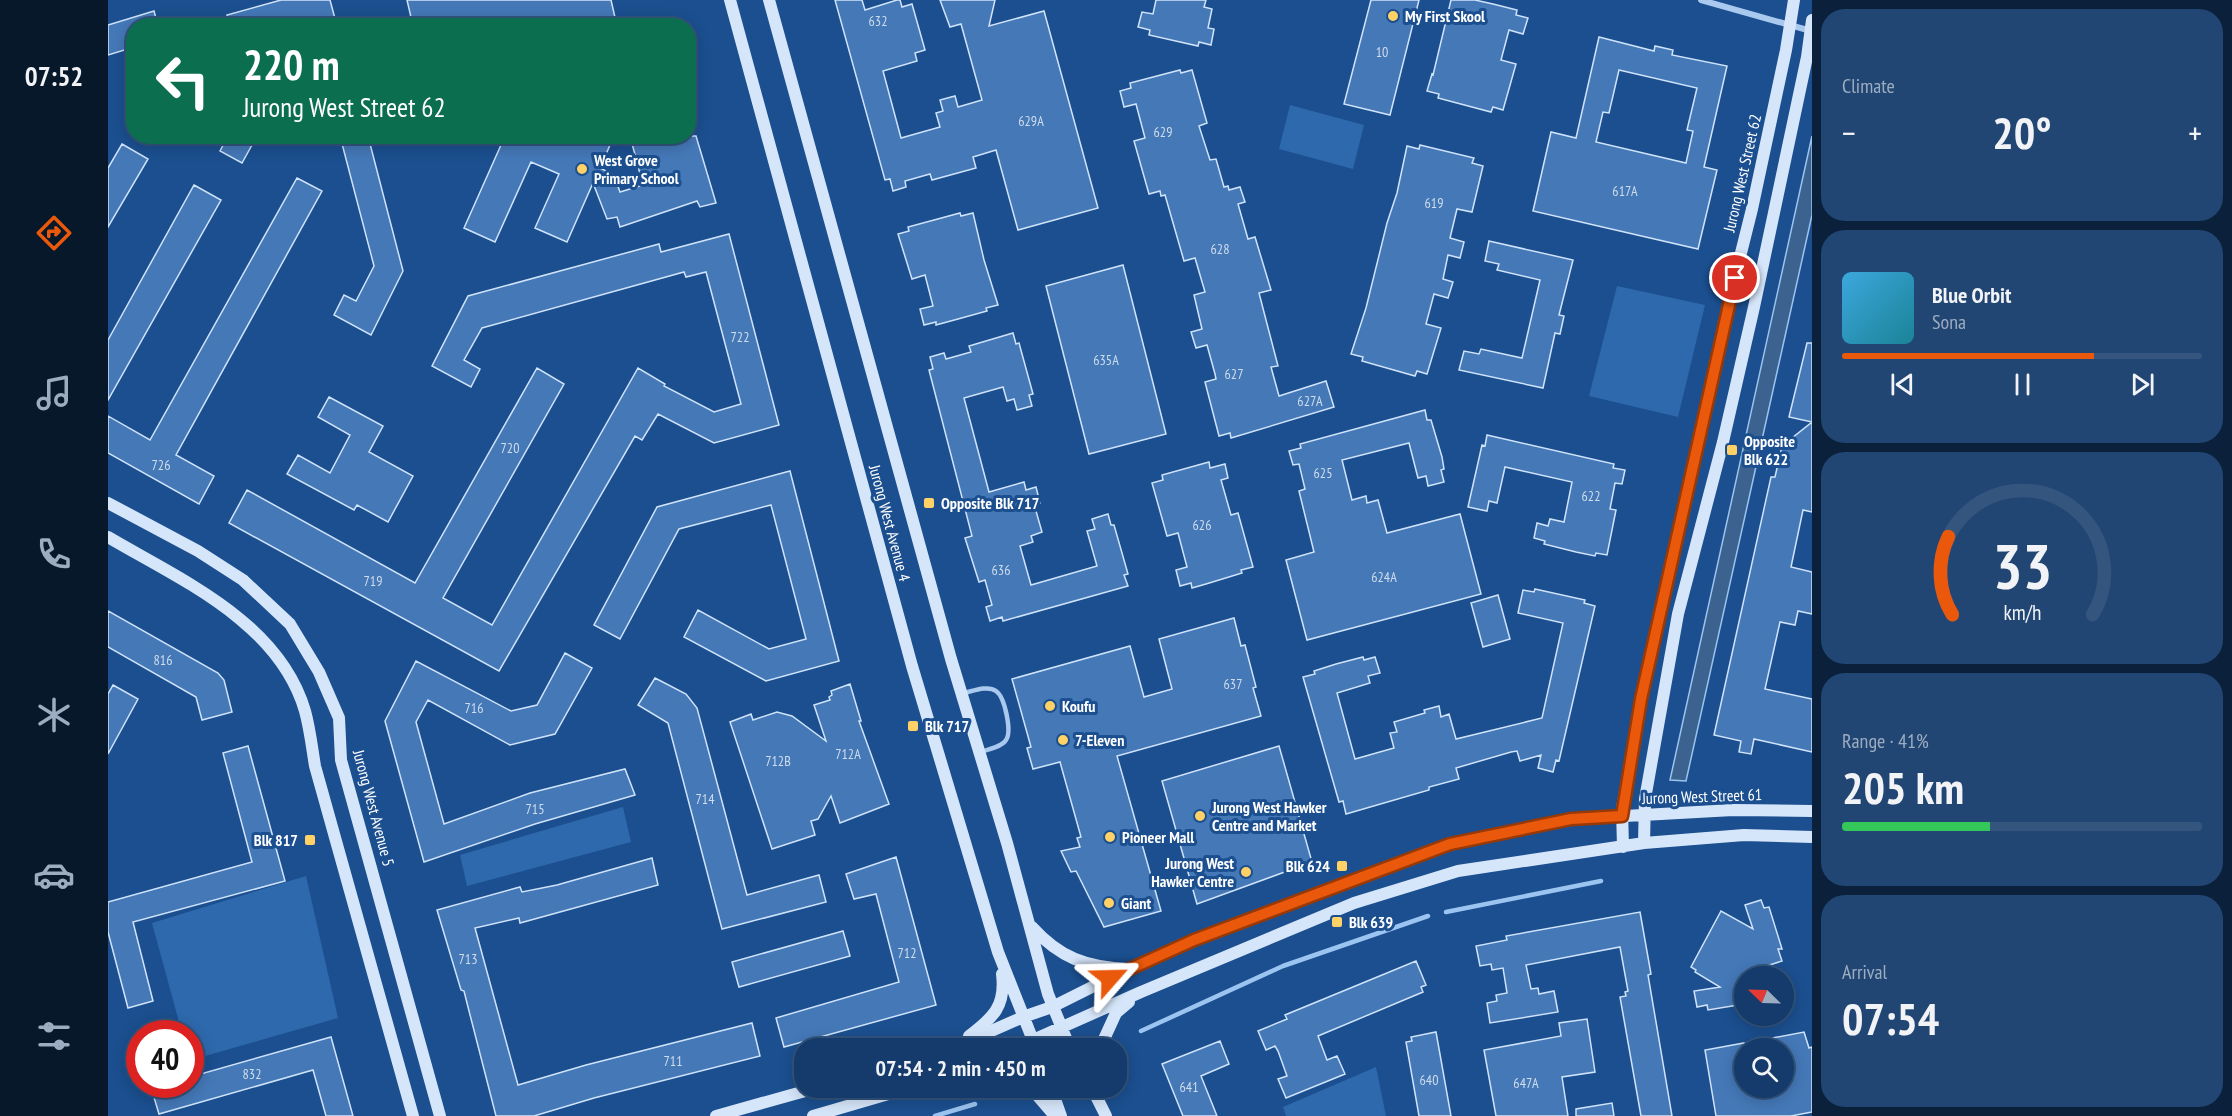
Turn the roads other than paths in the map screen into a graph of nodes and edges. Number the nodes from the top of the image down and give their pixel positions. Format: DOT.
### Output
graph roads {
  1 [pos="730,0"];
  2 [pos="769,0"];
  3 [pos="1701,0"];
  4 [pos="1794,0"];
  5 [pos="1790,25"];
  6 [pos="1812,27"];
  7 [pos="108,503"];
  8 [pos="108,537"];
  9 [pos="961,693"];
  10 [pos="979,753"];
  11 [pos="1812,811"];
  12 [pos="1643,814"];
  13 [pos="1622,816"];
  14 [pos="1812,837"];
  15 [pos="1644,843"];
  16 [pos="1623,847"];
  17 [pos="1029,924"];
  18 [pos="998,952"];
  19 [pos="1128,969"];
  20 [pos="1141,992"];
  21 [pos="1052,1007"];
  22 [pos="1023,1017"];
  23 [pos="1061,1028"];
  24 [pos="966,1038"];
  25 [pos="976,1038"];
  26 [pos="1032,1038"];
  27 [pos="1044,1038"];
  28 [pos="1066,1038"];
  29 [pos="1105,1038"];
  30 [pos="794,1094"];
  31 [pos="875,1098"];
  32 [pos="1040,1098"];
  33 [pos="1055,1098"];
  34 [pos="1097,1098"];
  35 [pos="413,1116"];
  36 [pos="440,1116"];
  37 [pos="716,1116"];
  38 [pos="813,1116"];
  39 [pos="1055,1116"];
  40 [pos="1061,1116"];
  41 [pos="1106,1116"];
  1 -- 18 [label="street, Jurong West Avenue 4"];
  2 -- 9 [label="street, Jurong West Avenue 4"];
  3 -- 5 [label="street"];
  4 -- 5 [label="street, Jurong West Street 62"];
  5 -- 6 [label="street"];
  5 -- 13 [label="street, Jurong West Street 62"];
  6 -- 12 [label="street"];
  7 -- 36 [label="street, Jurong West Avenue 5"];
  8 -- 35 [label="street"];
  9 -- 10 [label="street, Jurong West Avenue 4"];
  9 -- 10 [label="lane"];
  10 -- 17 [label="street, Jurong West Avenue 4"];
  11 -- 12 [label="street, Jurong West Street 61"];
  12 -- 13 [label="street, Jurong West Street 61"];
  12 -- 15 [label="street"];
  13 -- 16 [label="street, Jurong West Street 62"];
  13 -- 19 [label="street, Jurong West Street 61"];
  14 -- 15 [label="street"];
  15 -- 16 [label="street"];
  16 -- 20 [label="street"];
  17 -- 19 [label="street"];
  17 -- 21 [label="street, Jurong West Avenue 4"];
  18 -- 22 [label="street, Jurong West Avenue 4"];
  18 -- 24 [label="street"];
  19 -- 21 [label="street, Jurong West Street 61"];
  20 -- 23 [label="street"];
  20 -- 29 [label="street"];
  21 -- 22 [label="street, Jurong West Street 61"];
  21 -- 23 [label="street, Jurong West Avenue 4"];
  22 -- 25 [label="street, Jurong West Street 61"];
  22 -- 26 [label="street, Jurong West Avenue 4"];
  23 -- 27 [label="street"];
  23 -- 28 [label="street, Jurong West Avenue 4"];
  30 -- 37 [label="street"];
  31 -- 38 [label="street"];
  32 -- 39 [label="street"];
  33 -- 40 [label="street"];
  34 -- 41 [label="street"];
}
